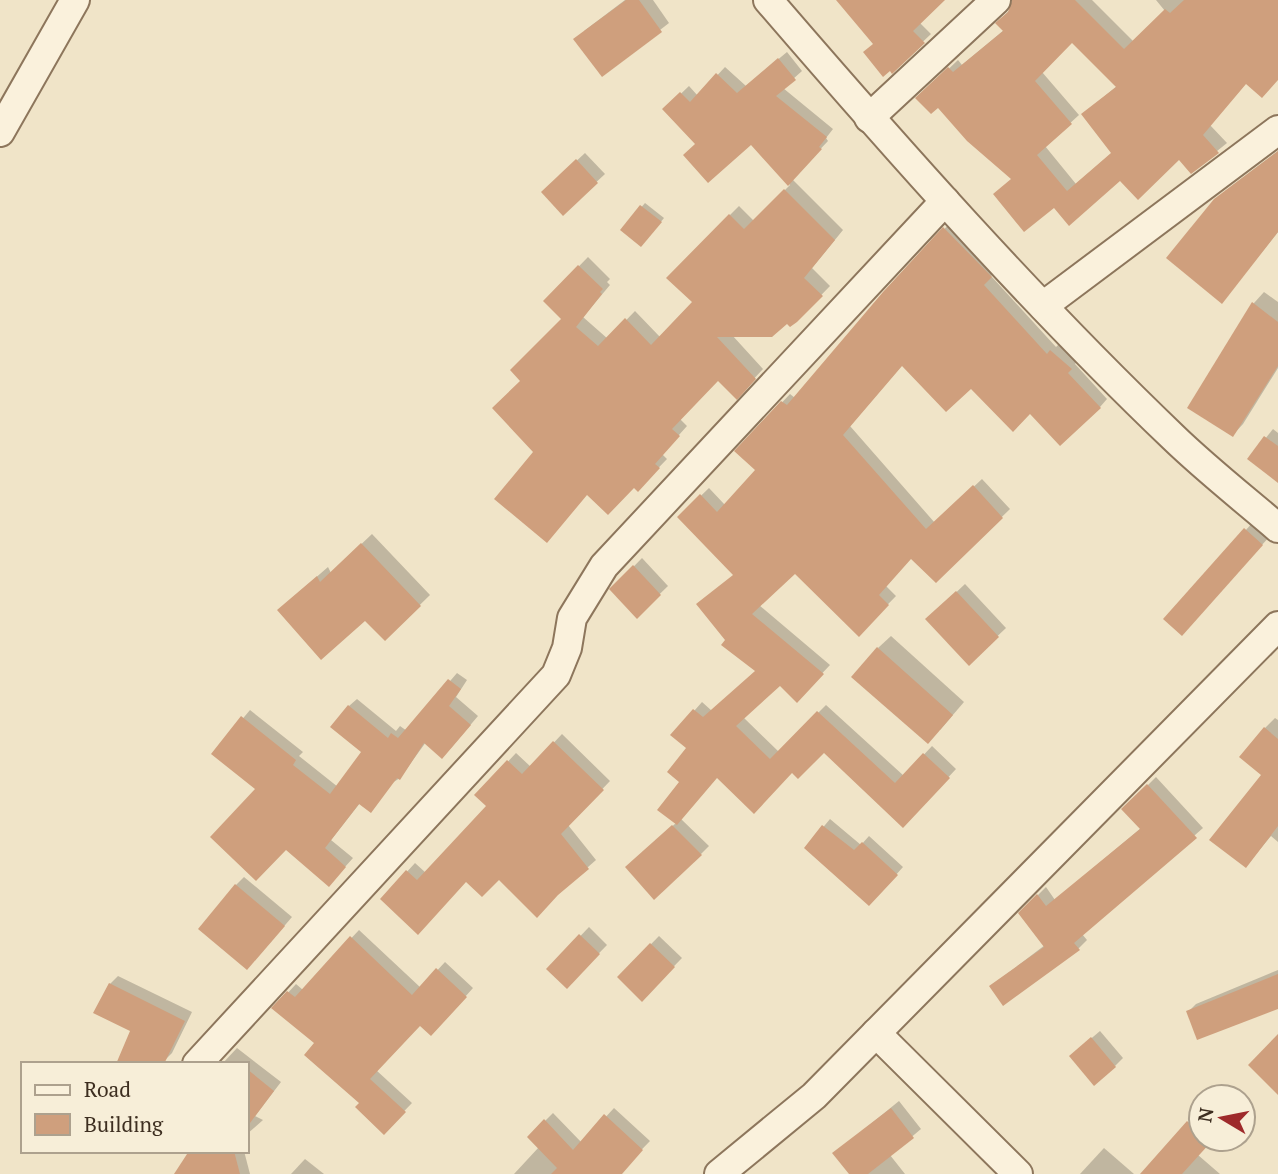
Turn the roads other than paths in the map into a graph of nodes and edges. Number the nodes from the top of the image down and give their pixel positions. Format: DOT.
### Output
graph roads {
  1 [pos="75,0"];
  2 [pos="768,0"];
  3 [pos="996,0"];
  4 [pos="869,118"];
  5 [pos="1278,130"];
  6 [pos="0,132"];
  7 [pos="945,201"];
  8 [pos="1043,306"];
  9 [pos="1278,528"];
  10 [pos="1278,626"];
  11 [pos="876,1033"];
  12 [pos="199,1062"];
  13 [pos="719,1174"];
  14 [pos="1018,1174"];
  1 -- 6 [label="street"];
  2 -- 4 [label="street"];
  3 -- 4 [label="street"];
  4 -- 7 [label="street"];
  5 -- 8 [label="street"];
  7 -- 8 [label="street"];
  7 -- 12 [label="street"];
  8 -- 9 [label="street"];
  10 -- 11 [label="street"];
  11 -- 13 [label="street"];
  11 -- 14 [label="street"];
}
